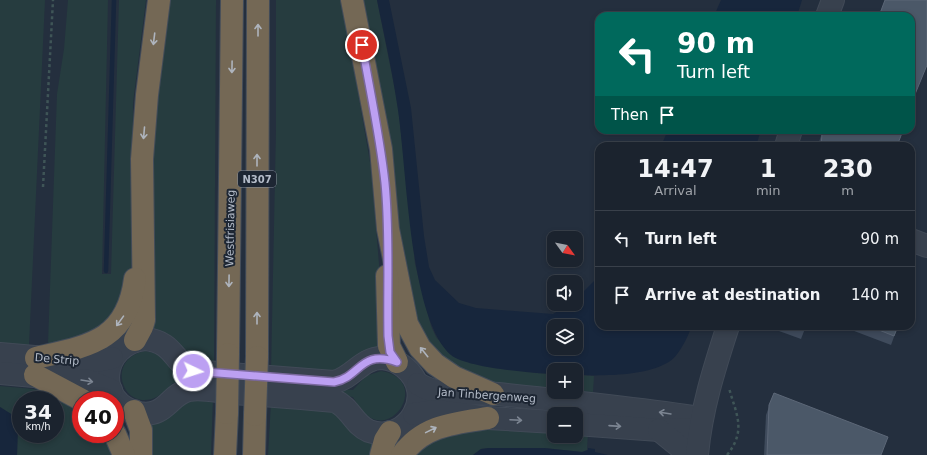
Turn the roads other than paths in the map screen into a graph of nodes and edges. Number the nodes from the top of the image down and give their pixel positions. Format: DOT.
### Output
graph roads {
  1 [pos="159,0"];
  2 [pos="232,0"];
  3 [pos="258,0"];
  4 [pos="352,0"];
  5 [pos="832,0"];
  6 [pos="828,12"];
  7 [pos="388,229"];
  8 [pos="141,230"];
  9 [pos="915,242"];
  10 [pos="927,246"];
  11 [pos="727,330"];
  12 [pos="135,340"];
  13 [pos="0,354"];
  14 [pos="112,358"];
  15 [pos="397,362"];
  16 [pos="36,367"];
  17 [pos="0,373"];
  18 [pos="418,384"];
  19 [pos="110,390"];
  20 [pos="72,393"];
  21 [pos="493,394"];
  22 [pos="134,411"];
  23 [pos="414,414"];
  24 [pos="488,418"];
  25 [pos="547,422"];
  26 [pos="700,423"];
  27 [pos="583,425"];
  28 [pos="659,430"];
  29 [pos="390,432"];
  30 [pos="119,443"];
  31 [pos="124,455"];
  32 [pos="141,455"];
  33 [pos="225,455"];
  34 [pos="254,455"];
  35 [pos="381,455"];
  36 [pos="402,455"];
  37 [pos="690,455"];
  38 [pos="698,455"];
  1 -- 8 [label="highway, one-way"];
  2 -- 33 [label="highway, Westfrisiaweg / N307, one-way, bridge"];
  34 -- 3 [label="highway, N307, one-way, bridge"];
  4 -- 7 [label="highway"];
  5 -- 6 [label="street"];
  7 -- 15 [label="highway"];
  21 -- 7 [label="highway, one-way"];
  8 -- 12 [label="highway"];
  8 -- 16 [label="highway, one-way"];
  9 -- 10 [label="street"];
  11 -- 26 [label="street"];
  12 -- 14 [label="street"];
  12 -- 15 [label="street"];
  13 -- 16 [label="street, De Strip"];
  14 -- 16 [label="street, De Strip"];
  14 -- 19 [label="street"];
  15 -- 18 [label="street"];
  16 -- 17 [label="street, De Strip"];
  16 -- 19 [label="street, De Strip, one-way"];
  16 -- 20 [label="highway"];
  18 -- 21 [label="street, Jan Tinbergenweg"];
  18 -- 23 [label="street"];
  19 -- 22 [label="street"];
  26 -- 21 [label="street, Jan Tinbergenweg, one-way"];
  22 -- 29 [label="street"];
  22 -- 32 [label="highway"];
  23 -- 24 [label="street, Jan Tinbergenweg"];
  23 -- 29 [label="street"];
  24 -- 25 [label="street, Jan Tinbergenweg, one-way"];
  36 -- 24 [label="highway, one-way"];
  26 -- 28 [label="street"];
  26 -- 38 [label="street"];
  27 -- 28 [label="street, one-way"];
  28 -- 37 [label="street"];
  29 -- 35 [label="highway"];
  30 -- 31 [label="highway"];
}
